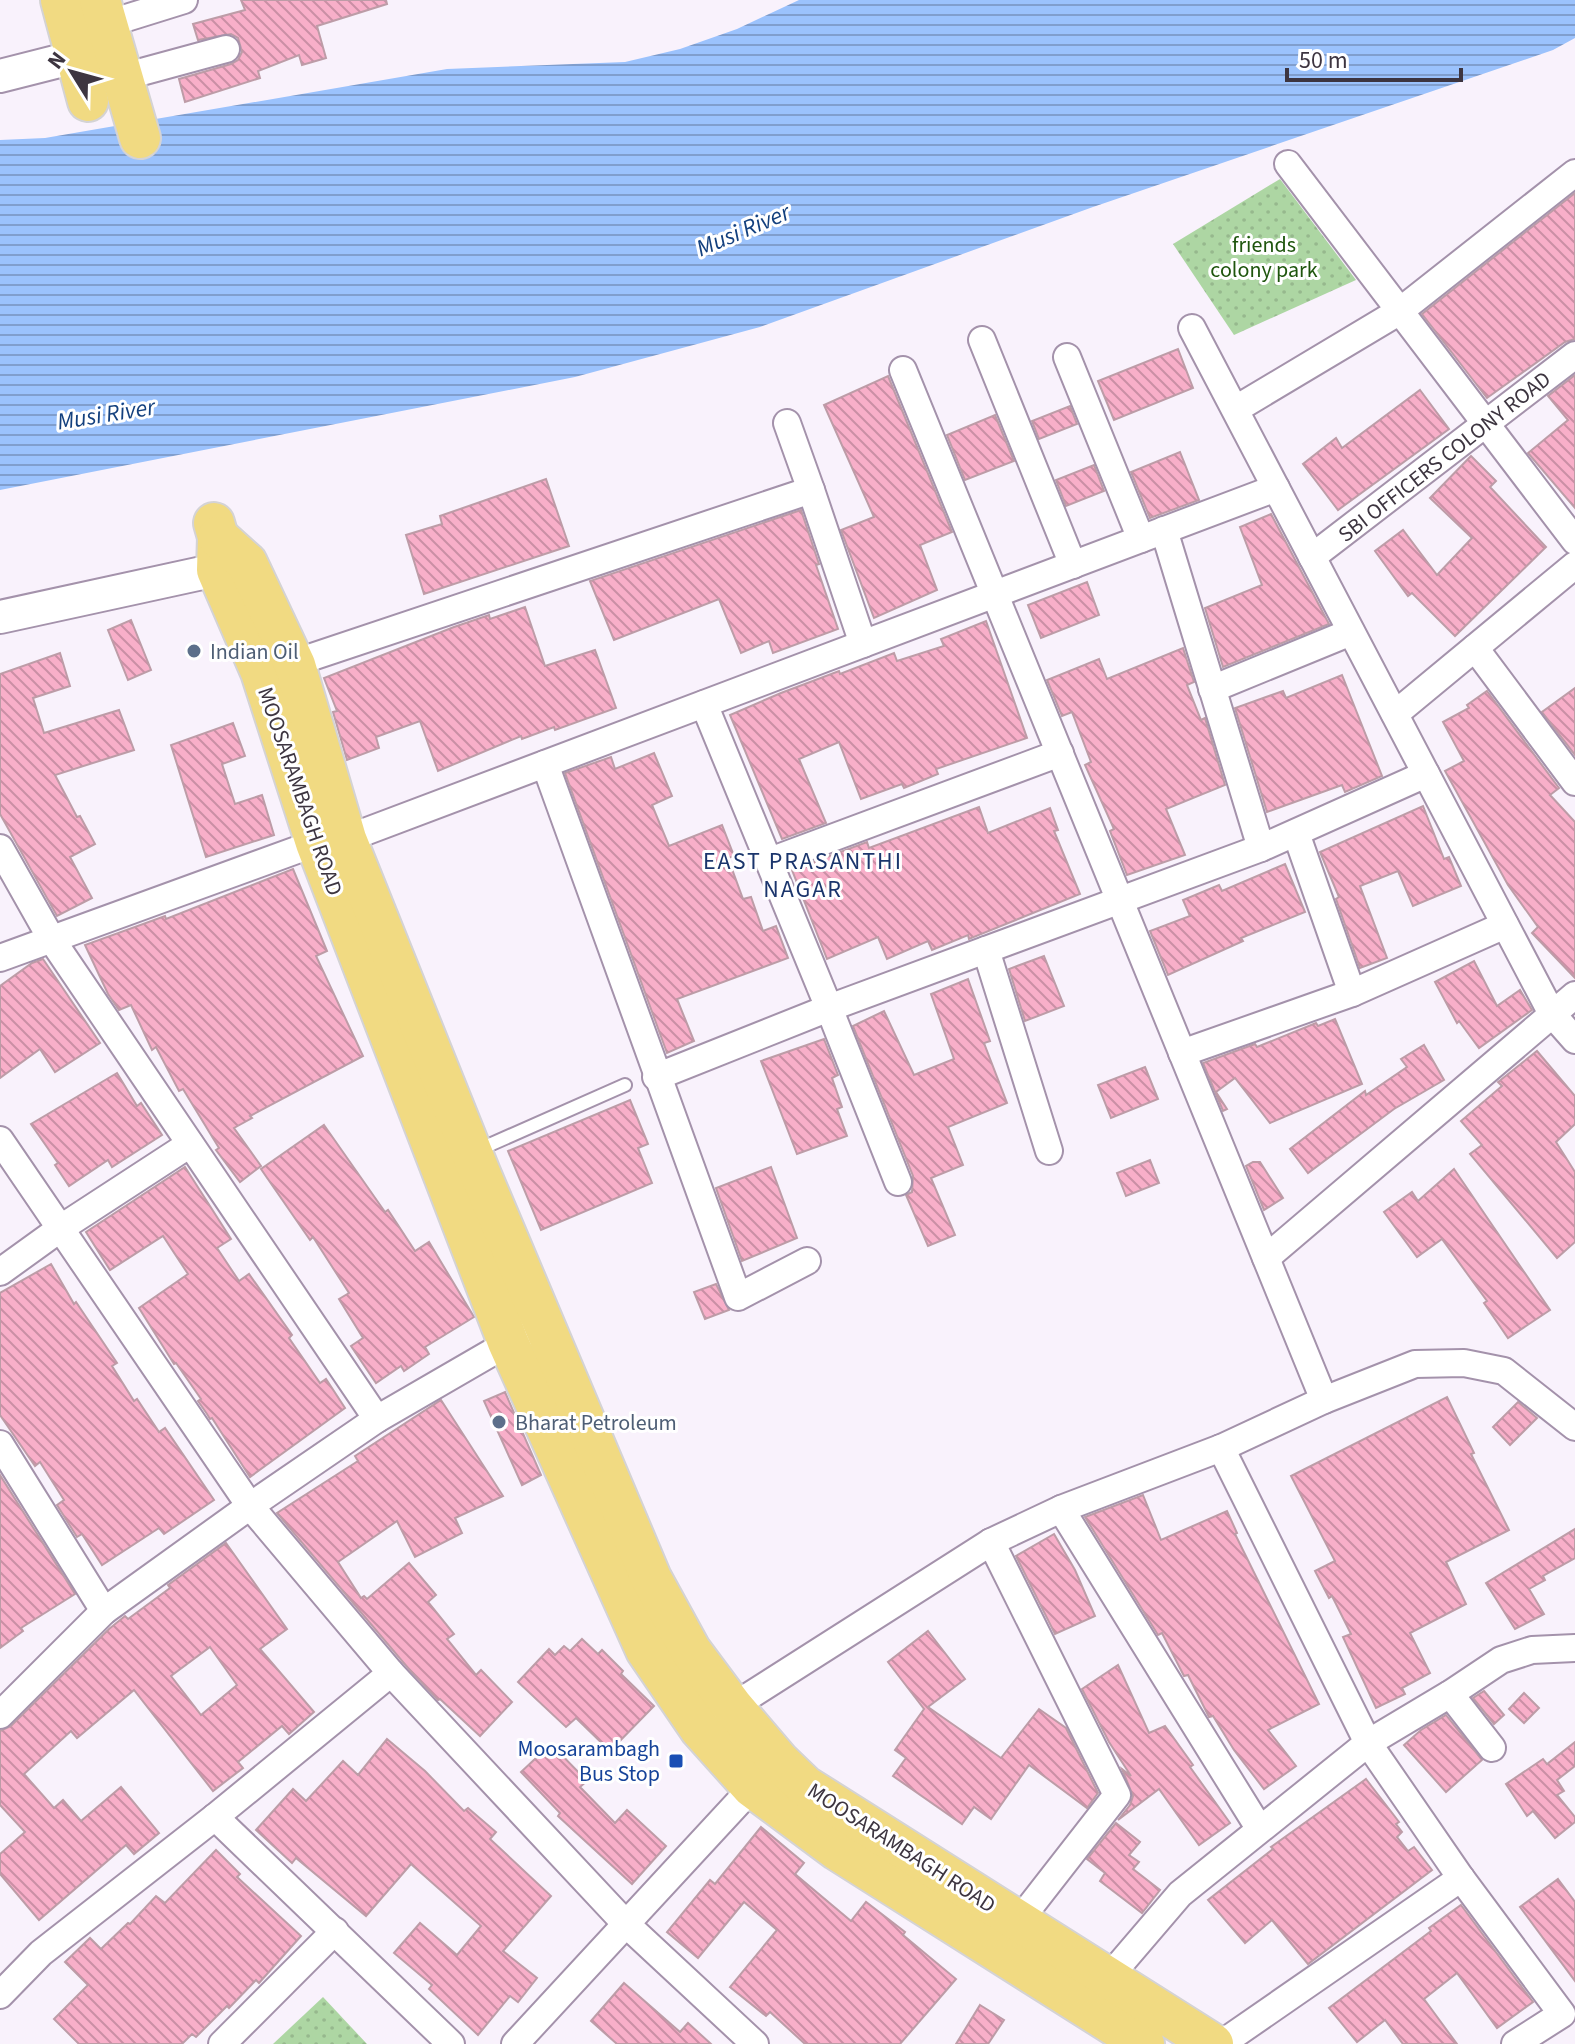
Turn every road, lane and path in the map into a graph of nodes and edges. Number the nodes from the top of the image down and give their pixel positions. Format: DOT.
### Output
graph roads {
  1 [pos="61,0"];
  2 [pos="184,0"];
  3 [pos="104,12"];
  4 [pos="226,49"];
  5 [pos="75,57"];
  6 [pos="0,76"];
  7 [pos="123,77"];
  8 [pos="88,101"];
  9 [pos="140,138"];
  10 [pos="1288,164"];
  11 [pos="1575,173"];
  12 [pos="1400,311"];
  13 [pos="1192,328"];
  14 [pos="982,340"];
  15 [pos="1575,355"];
  16 [pos="1067,357"];
  17 [pos="903,370"];
  18 [pos="1236,409"];
  19 [pos="787,423"];
  20 [pos="1485,423"];
  21 [pos="1276,488"];
  22 [pos="811,490"];
  23 [pos="1152,534"];
  24 [pos="1575,541"];
  25 [pos="224,548"];
  26 [pos="1312,557"];
  27 [pos="1073,565"];
  28 [pos="1575,565"];
  29 [pos="994,594"];
  30 [pos="0,617"];
  31 [pos="1351,632"];
  32 [pos="863,644"];
  33 [pos="1475,648"];
  34 [pos="278,668"];
  35 [pos="1212,689"];
  36 [pos="704,704"];
  37 [pos="1395,714"];
  38 [pos="1060,753"];
  39 [pos="545,764"];
  40 [pos="1426,774"];
  41 [pos="1575,782"];
  42 [pos="1296,833"];
  43 [pos="331,841"];
  44 [pos="0,848"];
  45 [pos="1261,848"];
  46 [pos="770,861"];
  47 [pos="1120,900"];
  48 [pos="1505,925"];
  49 [pos="52,940"];
  50 [pos="986,950"];
  51 [pos="0,958"];
  52 [pos="1352,993"];
  53 [pos="1575,995"];
  54 [pos="829,1008"];
  55 [pos="1552,1014"];
  56 [pos="1575,1040"];
  57 [pos="1182,1053"];
  58 [pos="656,1077"];
  59 [pos="625,1085"];
  60 [pos="0,1140"];
  61 [pos="190,1144"];
  62 [pos="1049,1151"];
  63 [pos="472,1153"];
  64 [pos="898,1182"];
  65 [pos="61,1228"];
  66 [pos="1266,1258"];
  67 [pos="807,1261"];
  68 [pos="0,1272"];
  69 [pos="545,1325"];
  70 [pos="508,1342"];
  71 [pos="1324,1400"];
  72 [pos="377,1419"];
  73 [pos="1575,1427"];
  74 [pos="1221,1448"];
  75 [pos="5,1460"];
  76 [pos="250,1506"];
  77 [pos="1061,1509"];
  78 [pos="991,1542"];
  79 [pos="104,1611"];
  80 [pos="1575,1648"];
  81 [pos="391,1673"];
  82 [pos="1450,1694"];
  83 [pos="0,1715"];
  84 [pos="716,1718"];
  85 [pos="1368,1743"];
  86 [pos="1492,1748"];
  87 [pos="766,1774"];
  88 [pos="215,1817"];
  89 [pos="1259,1828"];
  90 [pos="1461,1878"];
  91 [pos="1018,1922"];
  92 [pos="626,1924"];
  93 [pos="335,1931"];
  94 [pos="1109,1977"];
  95 [pos="0,1995"];
  96 [pos="222,2044"];
  97 [pos="451,2044"];
  98 [pos="515,2044"];
  99 [pos="755,2044"];
  100 [pos="1144,2044"];
  101 [pos="1213,2044"];
  102 [pos="1221,2044"];
  103 [pos="1515,2044"];
  1 -- 5 [label="main road"];
  2 -- 3 [label="street"];
  3 -- 7 [label="main road"];
  4 -- 7 [label="street"];
  5 -- 6 [label="street"];
  5 -- 8 [label="main road"];
  7 -- 9 [label="main road"];
  10 -- 12 [label="street"];
  11 -- 12 [label="street"];
  12 -- 18 [label="street"];
  12 -- 20 [label="street"];
  13 -- 18 [label="street"];
  14 -- 27 [label="street"];
  15 -- 20 [label="street, SBI OFFICERS COLONY ROAD"];
  16 -- 23 [label="street"];
  17 -- 29 [label="street"];
  18 -- 21 [label="street"];
  19 -- 22 [label="street"];
  20 -- 24 [label="street"];
  20 -- 26 [label="street, SBI OFFICERS COLONY ROAD"];
  21 -- 23 [label="street"];
  21 -- 26 [label="street"];
  22 -- 32 [label="street"];
  22 -- 34 [label="street"];
  23 -- 27 [label="street"];
  23 -- 35 [label="street"];
  25 -- 30 [label="street"];
  25 -- 34 [label="main road, MOOSARAMBAGH ROAD"];
  26 -- 31 [label="street"];
  27 -- 29 [label="street"];
  28 -- 33 [label="street"];
  29 -- 32 [label="street"];
  29 -- 38 [label="street"];
  31 -- 35 [label="street"];
  31 -- 37 [label="street"];
  32 -- 36 [label="street"];
  33 -- 37 [label="street"];
  33 -- 41 [label="street"];
  34 -- 43 [label="main road, MOOSARAMBAGH ROAD"];
  35 -- 45 [label="street"];
  36 -- 39 [label="street"];
  36 -- 46 [label="street"];
  37 -- 40 [label="street"];
  38 -- 46 [label="street"];
  38 -- 47 [label="street"];
  39 -- 43 [label="street"];
  39 -- 58 [label="street"];
  40 -- 42 [label="street"];
  40 -- 48 [label="street"];
  42 -- 45 [label="street"];
  42 -- 52 [label="street"];
  43 -- 49 [label="street"];
  43 -- 63 [label="main road, MOOSARAMBAGH ROAD"];
  43 -- 70 [label="main road, MOOSARAMBAGH ROAD"];
  44 -- 49 [label="street"];
  45 -- 47 [label="street"];
  46 -- 54 [label="street"];
  47 -- 50 [label="street"];
  47 -- 57 [label="street"];
  48 -- 52 [label="street"];
  48 -- 55 [label="street"];
  49 -- 51 [label="street"];
  49 -- 61 [label="street"];
  50 -- 54 [label="street"];
  50 -- 62 [label="street"];
  52 -- 57 [label="street"];
  53 -- 55 [label="street"];
  54 -- 58 [label="street"];
  54 -- 64 [label="street"];
  55 -- 56 [label="street"];
  55 -- 66 [label="street"];
  57 -- 66 [label="street"];
  58 -- 67 [label="street"];
  59 -- 63 [label="lane"];
  60 -- 65 [label="street"];
  61 -- 65 [label="street"];
  61 -- 72 [label="street"];
  63 -- 69 [label="main road, MOOSARAMBAGH ROAD"];
  65 -- 68 [label="street"];
  65 -- 76 [label="street"];
  66 -- 71 [label="street"];
  69 -- 70 [label="street"];
  69 -- 84 [label="main road, MOOSARAMBAGH ROAD"];
  70 -- 72 [label="street"];
  70 -- 84 [label="main road, MOOSARAMBAGH ROAD"];
  71 -- 73 [label="street"];
  71 -- 74 [label="street"];
  72 -- 76 [label="street"];
  74 -- 77 [label="street"];
  74 -- 85 [label="street"];
  75 -- 79 [label="street"];
  76 -- 79 [label="street"];
  76 -- 81 [label="street"];
  77 -- 78 [label="street"];
  77 -- 89 [label="street"];
  78 -- 84 [label="street"];
  78 -- 91 [label="street"];
  79 -- 83 [label="street"];
  80 -- 82 [label="street"];
  81 -- 88 [label="street"];
  81 -- 92 [label="street"];
  82 -- 85 [label="street"];
  82 -- 86 [label="street"];
  84 -- 87 [label="main road, MOOSARAMBAGH ROAD"];
  85 -- 89 [label="street"];
  85 -- 90 [label="street"];
  87 -- 91 [label="main road, MOOSARAMBAGH ROAD"];
  87 -- 92 [label="street"];
  87 -- 100 [label="main road, MOOSARAMBAGH ROAD"];
  88 -- 93 [label="street"];
  88 -- 95 [label="street"];
  89 -- 94 [label="street"];
  90 -- 102 [label="street"];
  90 -- 103 [label="street"];
  91 -- 94 [label="main road, MOOSARAMBAGH ROAD"];
  92 -- 98 [label="street"];
  92 -- 99 [label="street"];
  93 -- 96 [label="street"];
  93 -- 97 [label="street"];
  94 -- 101 [label="main road, MOOSARAMBAGH ROAD"];
}
